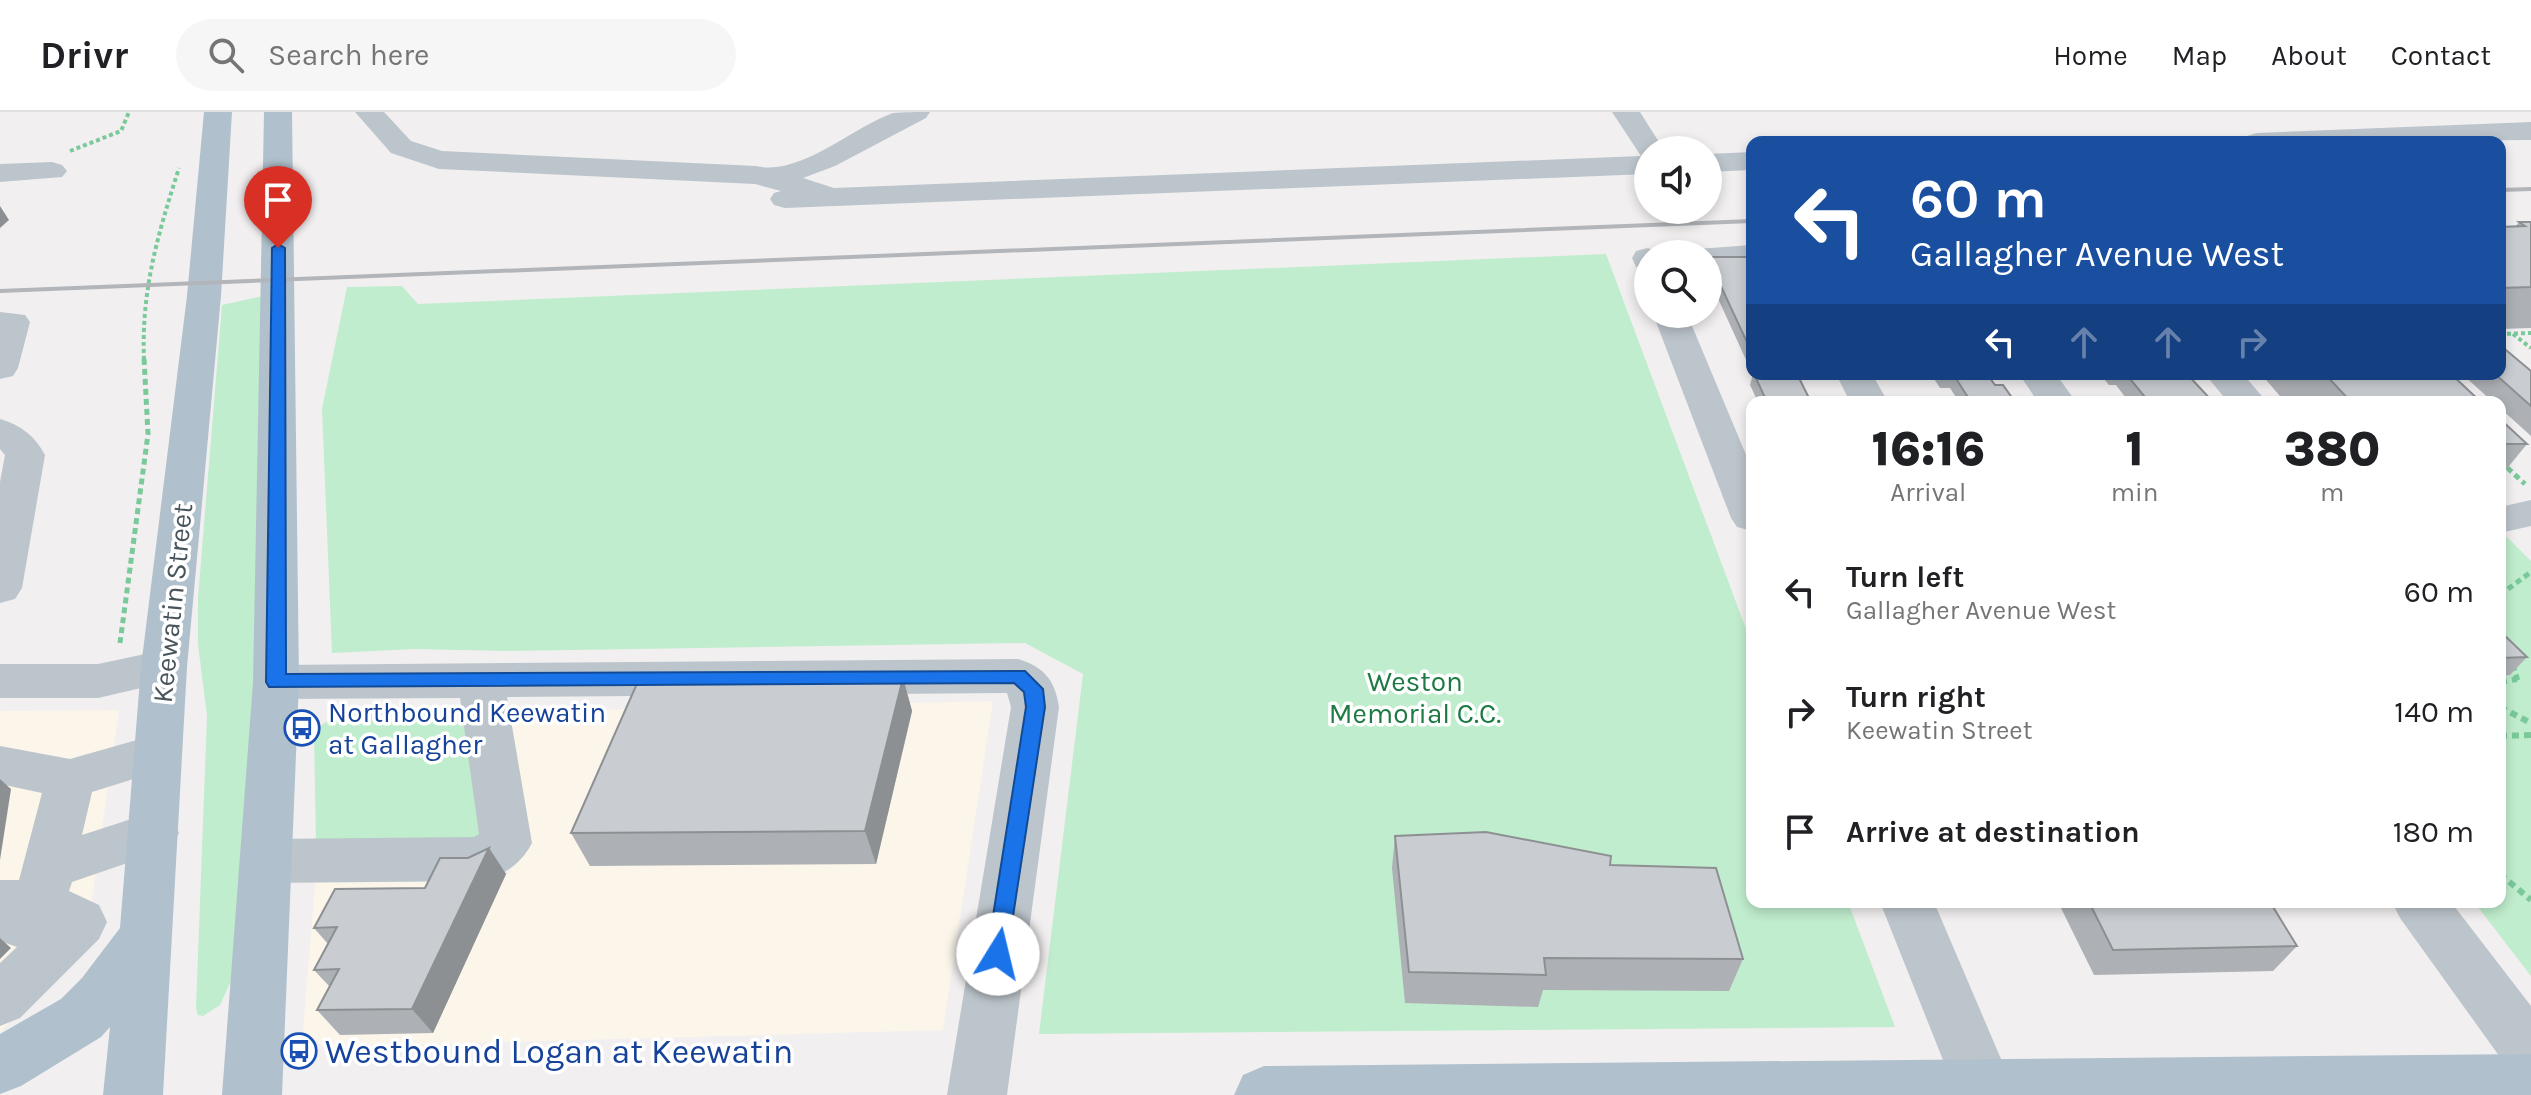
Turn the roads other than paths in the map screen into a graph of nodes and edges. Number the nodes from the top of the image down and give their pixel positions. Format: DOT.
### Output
graph roads {
  1 [pos="218,112"];
  2 [pos="278,112"];
  3 [pos="369,112"];
  4 [pos="916,112"];
  5 [pos="1626,112"];
  6 [pos="2282,112"];
  7 [pos="2436,112"];
  8 [pos="2531,131"];
  9 [pos="2468,134"];
  10 [pos="1641,136"];
  11 [pos="2322,136"];
  12 [pos="2412,136"];
  13 [pos="60,161"];
  14 [pos="1746,161"];
  15 [pos="1722,162"];
  16 [pos="1634,166"];
  17 [pos="0,173"];
  18 [pos="778,189"];
  19 [pos="1746,255"];
  20 [pos="1722,256"];
  21 [pos="0,322"];
  22 [pos="1676,328"];
  23 [pos="0,368"];
  24 [pos="2228,380"];
  25 [pos="2243,396"];
  26 [pos="0,431"];
  27 [pos="1746,503"];
  28 [pos="2531,513"];
  29 [pos="2506,519"];
  30 [pos="6,535"];
  31 [pos="0,588"];
  32 [pos="164,667"];
  33 [pos="0,681"];
  34 [pos="481,681"];
  35 [pos="276,682"];
  36 [pos="158,753"];
  37 [pos="0,765"];
  38 [pos="70,779"];
  39 [pos="153,833"];
  40 [pos="266,861"];
  41 [pos="26,900"];
  42 [pos="1909,908"];
  43 [pos="2423,908"];
  44 [pos="147,934"];
  45 [pos="0,1000"];
  46 [pos="2531,1052"];
  47 [pos="0,1066"];
  48 [pos="2531,1082"];
  49 [pos="1983,1087"];
  50 [pos="133,1095"];
  51 [pos="252,1095"];
  52 [pos="977,1095"];
  53 [pos="1264,1095"];
  1 -- 32 [label="main road, Keewatin Street"];
  2 -- 35 [label="main road"];
  3 -- 18 [label="street"];
  4 -- 18 [label="street"];
  5 -- 10 [label="street"];
  6 -- 11 [label="street"];
  7 -- 9 [label="street"];
  8 -- 9 [label="street"];
  9 -- 12 [label="street"];
  13 -- 17 [label="street"];
  14 -- 15 [label="street"];
  16 -- 18 [label="street"];
  19 -- 20 [label="street"];
  21 -- 23 [label="street"];
  22 -- 27 [label="street"];
  24 -- 25 [label="street"];
  26 -- 30 [label="street"];
  28 -- 29 [label="street"];
  30 -- 31 [label="street"];
  32 -- 33 [label="street"];
  32 -- 36 [label="main road, Keewatin Street"];
  34 -- 35 [label="street"];
  34 -- 40 [label="street"];
  34 -- 52 [label="street"];
  35 -- 40 [label="main road"];
  36 -- 38 [label="street"];
  36 -- 39 [label="main road, Keewatin Street"];
  37 -- 38 [label="street"];
  38 -- 41 [label="street"];
  39 -- 41 [label="street"];
  39 -- 44 [label="main road, Keewatin Street"];
  40 -- 51 [label="main road"];
  41 -- 45 [label="street"];
  42 -- 49 [label="street"];
  43 -- 46 [label="street"];
  44 -- 47 [label="main road"];
  44 -- 50 [label="main road, Keewatin Street"];
  48 -- 49 [label="main road"];
  49 -- 53 [label="main road"];
}
